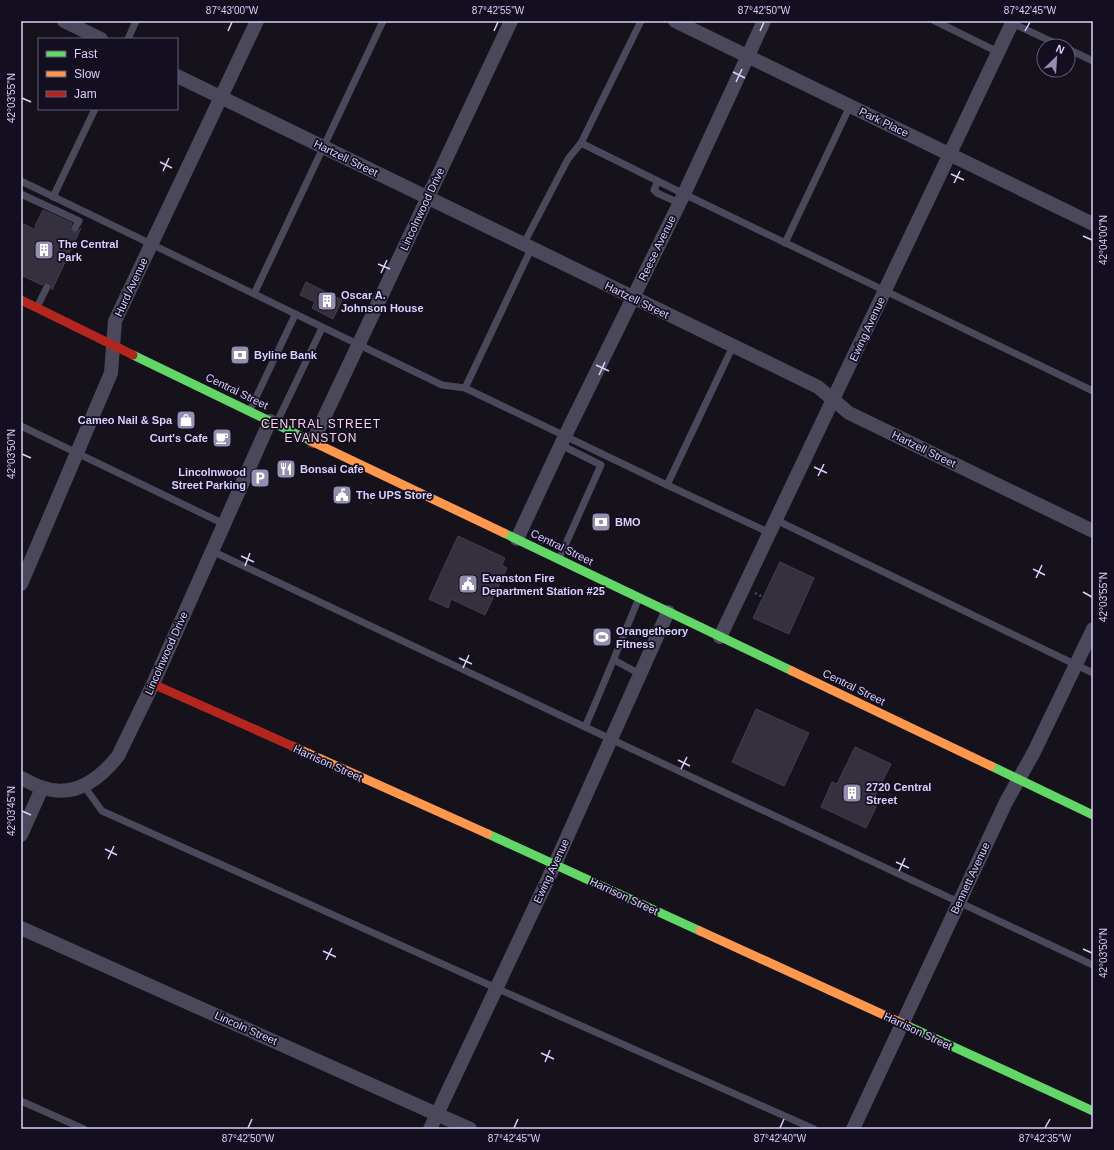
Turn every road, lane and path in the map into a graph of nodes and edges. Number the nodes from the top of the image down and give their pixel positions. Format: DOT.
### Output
graph roads {
  1 [pos="64,21"];
  2 [pos="136,21"];
  3 [pos="258,21"];
  4 [pos="383,21"];
  5 [pos="511,21"];
  6 [pos="641,21"];
  7 [pos="675,21"];
  8 [pos="764,21"];
  9 [pos="935,21"];
  10 [pos="1012,22"];
  11 [pos="99,38"];
  12 [pos="128,38"];
  13 [pos="1045,38"];
  14 [pos="998,52"];
  15 [pos="1076,54"];
  16 [pos="748,56"];
  17 [pos="1093,61"];
  18 [pos="178,76"];
  19 [pos="220,97"];
  20 [pos="850,106"];
  21 [pos="94,110"];
  22 [pos="581,143"];
  23 [pos="324,147"];
  24 [pos="950,154"];
  25 [pos="658,181"];
  26 [pos="21,182"];
  27 [pos="21,194"];
  28 [pos="53,197"];
  29 [pos="428,198"];
  30 [pos="682,198"];
  31 [pos="1093,224"];
  32 [pos="75,228"];
  33 [pos="785,243"];
  34 [pos="152,244"];
  35 [pos="527,247"];
  36 [pos="47,287"];
  37 [pos="885,290"];
  38 [pos="254,294"];
  39 [pos="632,298"];
  40 [pos="21,300"];
  41 [pos="37,307"];
  42 [pos="295,314"];
  43 [pos="322,328"];
  44 [pos="113,344"];
  45 [pos="358,345"];
  46 [pos="733,346"];
  47 [pos="465,388"];
  48 [pos="1093,391"];
  49 [pos="833,400"];
  50 [pos="250,411"];
  51 [pos="273,422"];
  52 [pos="21,426"];
  53 [pos="563,440"];
  54 [pos="312,441"];
  55 [pos="78,453"];
  56 [pos="668,485"];
  57 [pos="224,524"];
  58 [pos="773,526"];
  59 [pos="1093,531"];
  60 [pos="517,539"];
  61 [pos="212,551"];
  62 [pos="559,559"];
  63 [pos="21,584"];
  64 [pos="639,598"];
  65 [pos="668,612"];
  66 [pos="1093,629"];
  67 [pos="720,636"];
  68 [pos="614,660"];
  69 [pos="1076,665"];
  70 [pos="640,674"];
  71 [pos="1093,674"];
  72 [pos="153,684"];
  73 [pos="585,727"];
  74 [pos="611,739"];
  75 [pos="21,778"];
  76 [pos="1019,779"];
  77 [pos="84,786"];
  78 [pos="42,788"];
  79 [pos="1093,815"];
  80 [pos="21,835"];
  81 [pos="555,864"];
  82 [pos="959,902"];
  83 [pos="21,928"];
  84 [pos="1093,965"];
  85 [pos="496,988"];
  86 [pos="902,1024"];
  87 [pos="21,1101"];
  88 [pos="1093,1111"];
  89 [pos="437,1114"];
  90 [pos="84,1129"];
  91 [pos="430,1129"];
  92 [pos="470,1129"];
  93 [pos="814,1129"];
  94 [pos="853,1129"];
  1 -- 11 [label="street"];
  2 -- 12 [label="lane"];
  3 -- 19 [label="street, Hurd Avenue"];
  4 -- 23 [label="lane"];
  5 -- 29 [label="street, Lincolnwood Drive"];
  6 -- 22 [label="lane"];
  7 -- 16 [label="street, Park Place"];
  8 -- 16 [label="street, Reese Avenue"];
  9 -- 14 [label="lane"];
  10 -- 13 [label="lane"];
  10 -- 14 [label="street, Ewing Avenue"];
  14 -- 24 [label="street, Ewing Avenue"];
  15 -- 17 [label="lane"];
  16 -- 20 [label="street, Park Place"];
  16 -- 30 [label="street, Reese Avenue"];
  18 -- 19 [label="street, Hartzell Street"];
  19 -- 23 [label="street, Hartzell Street"];
  19 -- 34 [label="street, Hurd Avenue"];
  20 -- 24 [label="street, Park Place"];
  20 -- 33 [label="lane"];
  21 -- 28 [label="lane"];
  22 -- 25 [label="lane"];
  22 -- 35 [label="lane"];
  23 -- 29 [label="street, Hartzell Street"];
  23 -- 38 [label="lane"];
  24 -- 31 [label="street, Park Place"];
  24 -- 37 [label="street, Ewing Avenue"];
  25 -- 30 [label="lane"];
  25 -- 30 [label="lane"];
  26 -- 28 [label="lane"];
  27 -- 32 [label="lane"];
  28 -- 34 [label="lane"];
  29 -- 35 [label="street, Hartzell Street"];
  29 -- 45 [label="street, Lincolnwood Drive"];
  30 -- 33 [label="lane"];
  30 -- 39 [label="street, Reese Avenue"];
  33 -- 37 [label="lane"];
  34 -- 38 [label="lane"];
  34 -- 44 [label="street, Hurd Avenue"];
  35 -- 39 [label="street, Hartzell Street"];
  35 -- 47 [label="lane"];
  36 -- 41 [label="lane"];
  37 -- 48 [label="lane"];
  37 -- 49 [label="street, Ewing Avenue"];
  38 -- 42 [label="lane"];
  39 -- 46 [label="street, Hartzell Street"];
  39 -- 53 [label="street, Reese Avenue"];
  40 -- 41 [label="main road, Central Street"];
  41 -- 44 [label="main road, Central Street"];
  42 -- 43 [label="lane"];
  42 -- 50 [label="lane"];
  43 -- 45 [label="lane"];
  43 -- 51 [label="lane"];
  44 -- 50 [label="main road, Central Street"];
  44 -- 55 [label="street, Hurd Avenue"];
  45 -- 47 [label="lane"];
  45 -- 54 [label="street, Lincolnwood Drive"];
  46 -- 49 [label="street, Hartzell Street"];
  46 -- 56 [label="lane"];
  47 -- 53 [label="lane"];
  49 -- 58 [label="street, Ewing Avenue"];
  49 -- 59 [label="street, Hartzell Street"];
  50 -- 51 [label="main road, Central Street"];
  51 -- 54 [label="main road, Central Street"];
  51 -- 57 [label="street, Lincolnwood Drive"];
  52 -- 55 [label="lane"];
  53 -- 56 [label="lane"];
  53 -- 60 [label="street, Reese Avenue"];
  53 -- 62 [label="lane"];
  54 -- 60 [label="main road, Central Street"];
  55 -- 57 [label="lane"];
  55 -- 63 [label="street, Hurd Avenue"];
  56 -- 58 [label="lane"];
  57 -- 61 [label="street, Lincolnwood Drive"];
  58 -- 67 [label="street, Ewing Avenue"];
  58 -- 69 [label="lane"];
  60 -- 62 [label="main road, Central Street"];
  61 -- 72 [label="street, Lincolnwood Drive"];
  61 -- 73 [label="lane"];
  62 -- 64 [label="main road, Central Street"];
  64 -- 65 [label="main road, Central Street"];
  64 -- 68 [label="lane"];
  65 -- 67 [label="main road, Central Street"];
  65 -- 70 [label="street, Ewing Avenue"];
  66 -- 69 [label="street, Bennett Avenue"];
  67 -- 76 [label="main road, Central Street"];
  68 -- 70 [label="lane"];
  68 -- 73 [label="lane"];
  69 -- 71 [label="lane"];
  69 -- 76 [label="street, Bennett Avenue"];
  70 -- 74 [label="street, Ewing Avenue"];
  72 -- 77 [label="street, Lincolnwood Drive"];
  72 -- 81 [label="main road, Harrison Street"];
  73 -- 74 [label="lane"];
  74 -- 81 [label="street, Ewing Avenue"];
  74 -- 82 [label="lane"];
  75 -- 78 [label="street"];
  76 -- 79 [label="main road, Central Street"];
  76 -- 82 [label="street, Bennett Avenue"];
  77 -- 78 [label="street, Lincolnwood Drive"];
  77 -- 85 [label="lane"];
  78 -- 80 [label="street"];
  81 -- 85 [label="street, Ewing Avenue"];
  81 -- 86 [label="main road, Harrison Street"];
  82 -- 84 [label="lane"];
  82 -- 86 [label="street, Bennett Avenue"];
  83 -- 89 [label="street, Lincoln Street"];
  85 -- 89 [label="street, Ewing Avenue"];
  85 -- 93 [label="lane"];
  86 -- 88 [label="main road, Harrison Street"];
  86 -- 94 [label="street, Bennett Avenue"];
  87 -- 90 [label="lane"];
  89 -- 91 [label="street, Ewing Avenue"];
  89 -- 92 [label="street, Lincoln Street"];
}
